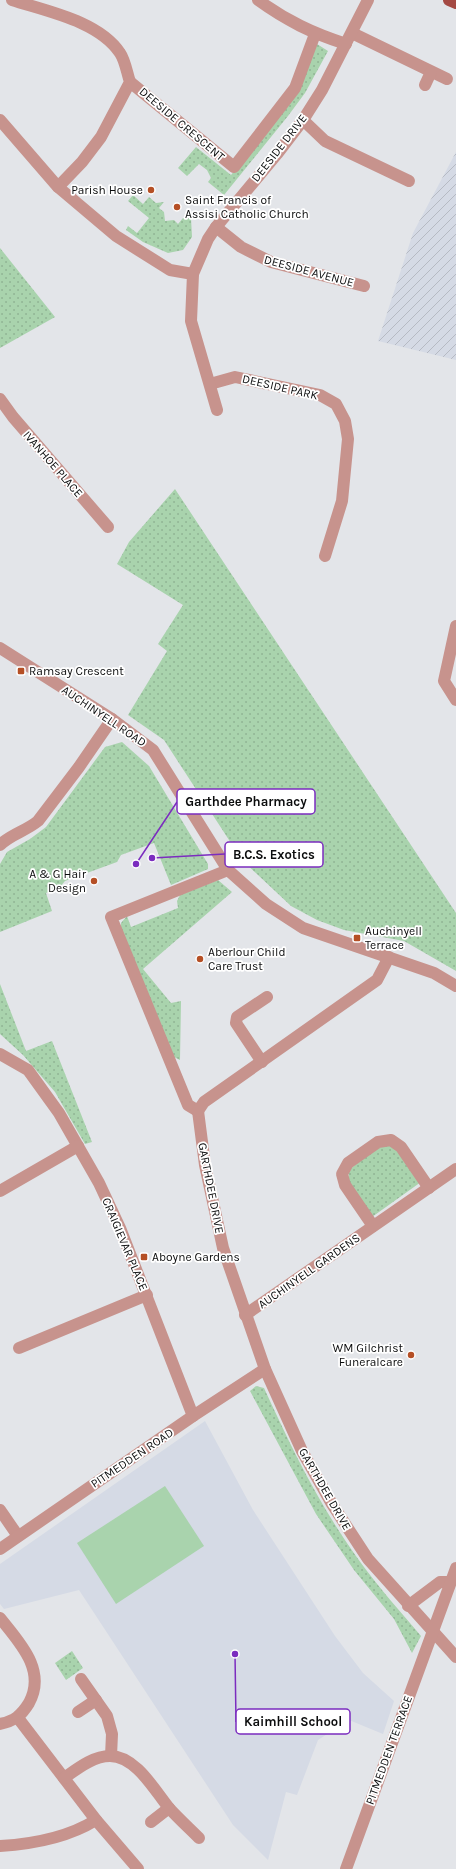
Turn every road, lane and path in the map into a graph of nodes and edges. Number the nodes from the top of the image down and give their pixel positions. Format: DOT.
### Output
graph roads {
  1 [pos="12,0"];
  2 [pos="258,0"];
  3 [pos="368,0"];
  4 [pos="449,0"];
  5 [pos="456,3"];
  6 [pos="315,34"];
  7 [pos="349,39"];
  8 [pos="431,72"];
  9 [pos="447,79"];
  10 [pos="130,82"];
  11 [pos="425,85"];
  12 [pos="0,120"];
  13 [pos="303,120"];
  14 [pos="409,180"];
  15 [pos="58,187"];
  16 [pos="216,227"];
  17 [pos="193,274"];
  18 [pos="364,286"];
  19 [pos="210,384"];
  20 [pos="0,399"];
  21 [pos="217,410"];
  22 [pos="108,527"];
  23 [pos="325,556"];
  24 [pos="456,626"];
  25 [pos="0,648"];
  26 [pos="456,700"];
  27 [pos="112,719"];
  28 [pos="2,841"];
  29 [pos="228,870"];
  30 [pos="389,957"];
  31 [pos="456,986"];
  32 [pos="267,997"];
  33 [pos="0,1054"];
  34 [pos="262,1062"];
  35 [pos="198,1111"];
  36 [pos="78,1146"];
  37 [pos="456,1169"];
  38 [pos="429,1188"];
  39 [pos="0,1191"];
  40 [pos="373,1226"];
  41 [pos="147,1295"];
  42 [pos="245,1315"];
  43 [pos="19,1348"];
  44 [pos="265,1369"];
  45 [pos="193,1416"];
  46 [pos="0,1510"];
  47 [pos="18,1536"];
  48 [pos="0,1549"];
  49 [pos="456,1568"];
  50 [pos="450,1582"];
  51 [pos="408,1606"];
  52 [pos="0,1618"];
  53 [pos="433,1632"];
  54 [pos="456,1657"];
  55 [pos="81,1679"];
  56 [pos="96,1700"];
  57 [pos="78,1712"];
  58 [pos="18,1718"];
  59 [pos="0,1724"];
  60 [pos="111,1756"];
  61 [pos="64,1778"];
  62 [pos="169,1808"];
  63 [pos="96,1820"];
  64 [pos="152,1822"];
  65 [pos="199,1838"];
  66 [pos="0,1846"];
  67 [pos="138,1869"];
  68 [pos="346,1869"];
  1 -- 10 [label="street, DEESIDE CRESCENT"];
  2 -- 6 [label="street"];
  3 -- 7 [label="street, DEESIDE DRIVE"];
  4 -- 5 [label="main road"];
  6 -- 7 [label="street"];
  6 -- 10 [label="street, DEESIDE CRESCENT"];
  7 -- 8 [label="street"];
  7 -- 13 [label="street, DEESIDE DRIVE"];
  8 -- 9 [label="street"];
  8 -- 11 [label="street"];
  10 -- 15 [label="street, DEESIDE CRESCENT"];
  12 -- 15 [label="street"];
  13 -- 14 [label="street"];
  13 -- 16 [label="street, DEESIDE DRIVE"];
  15 -- 17 [label="street"];
  16 -- 17 [label="street, DEESIDE DRIVE"];
  16 -- 18 [label="street, DEESIDE AVENUE"];
  17 -- 19 [label="street, DEESIDE DRIVE"];
  19 -- 21 [label="street, DEESIDE DRIVE"];
  19 -- 23 [label="street, DEESIDE PARK"];
  20 -- 22 [label="street, IVANHOE PLACE"];
  24 -- 26 [label="street"];
  25 -- 27 [label="street, AUCHINYELL ROAD"];
  27 -- 28 [label="street"];
  27 -- 29 [label="street, AUCHINYELL ROAD"];
  29 -- 30 [label="street, AUCHINYELL ROAD"];
  29 -- 35 [label="street"];
  30 -- 31 [label="street, AUCHINYELL ROAD"];
  30 -- 34 [label="street"];
  32 -- 34 [label="street"];
  33 -- 36 [label="street, CRAIGIEVAR PLACE"];
  34 -- 35 [label="street"];
  35 -- 42 [label="street, GARTHDEE DRIVE"];
  36 -- 39 [label="street"];
  36 -- 41 [label="street, CRAIGIEVAR PLACE"];
  37 -- 38 [label="street, AUCHINYELL GARDENS"];
  38 -- 40 [label="street, AUCHINYELL GARDENS"];
  38 -- 40 [label="street, AUCHINYELL GARDENS"];
  40 -- 42 [label="street, AUCHINYELL GARDENS"];
  41 -- 43 [label="street"];
  41 -- 45 [label="street, CRAIGIEVAR PLACE"];
  42 -- 44 [label="street, GARTHDEE DRIVE"];
  44 -- 45 [label="street, PITMEDDEN ROAD"];
  44 -- 51 [label="street, GARTHDEE DRIVE"];
  45 -- 47 [label="street, PITMEDDEN ROAD"];
  46 -- 47 [label="street"];
  47 -- 48 [label="street, PITMEDDEN ROAD"];
  49 -- 50 [label="street, PITMEDDEN TERRACE"];
  50 -- 51 [label="street"];
  50 -- 53 [label="street, PITMEDDEN TERRACE"];
  51 -- 53 [label="street, GARTHDEE DRIVE"];
  52 -- 58 [label="street"];
  53 -- 54 [label="street, GARTHDEE DRIVE"];
  53 -- 68 [label="street, PITMEDDEN TERRACE"];
  55 -- 56 [label="street"];
  56 -- 57 [label="street"];
  56 -- 60 [label="street"];
  58 -- 59 [label="street"];
  58 -- 61 [label="street"];
  60 -- 61 [label="street"];
  60 -- 62 [label="street"];
  61 -- 63 [label="street"];
  62 -- 64 [label="street"];
  62 -- 65 [label="street"];
  63 -- 66 [label="street"];
  63 -- 67 [label="street"];
}
